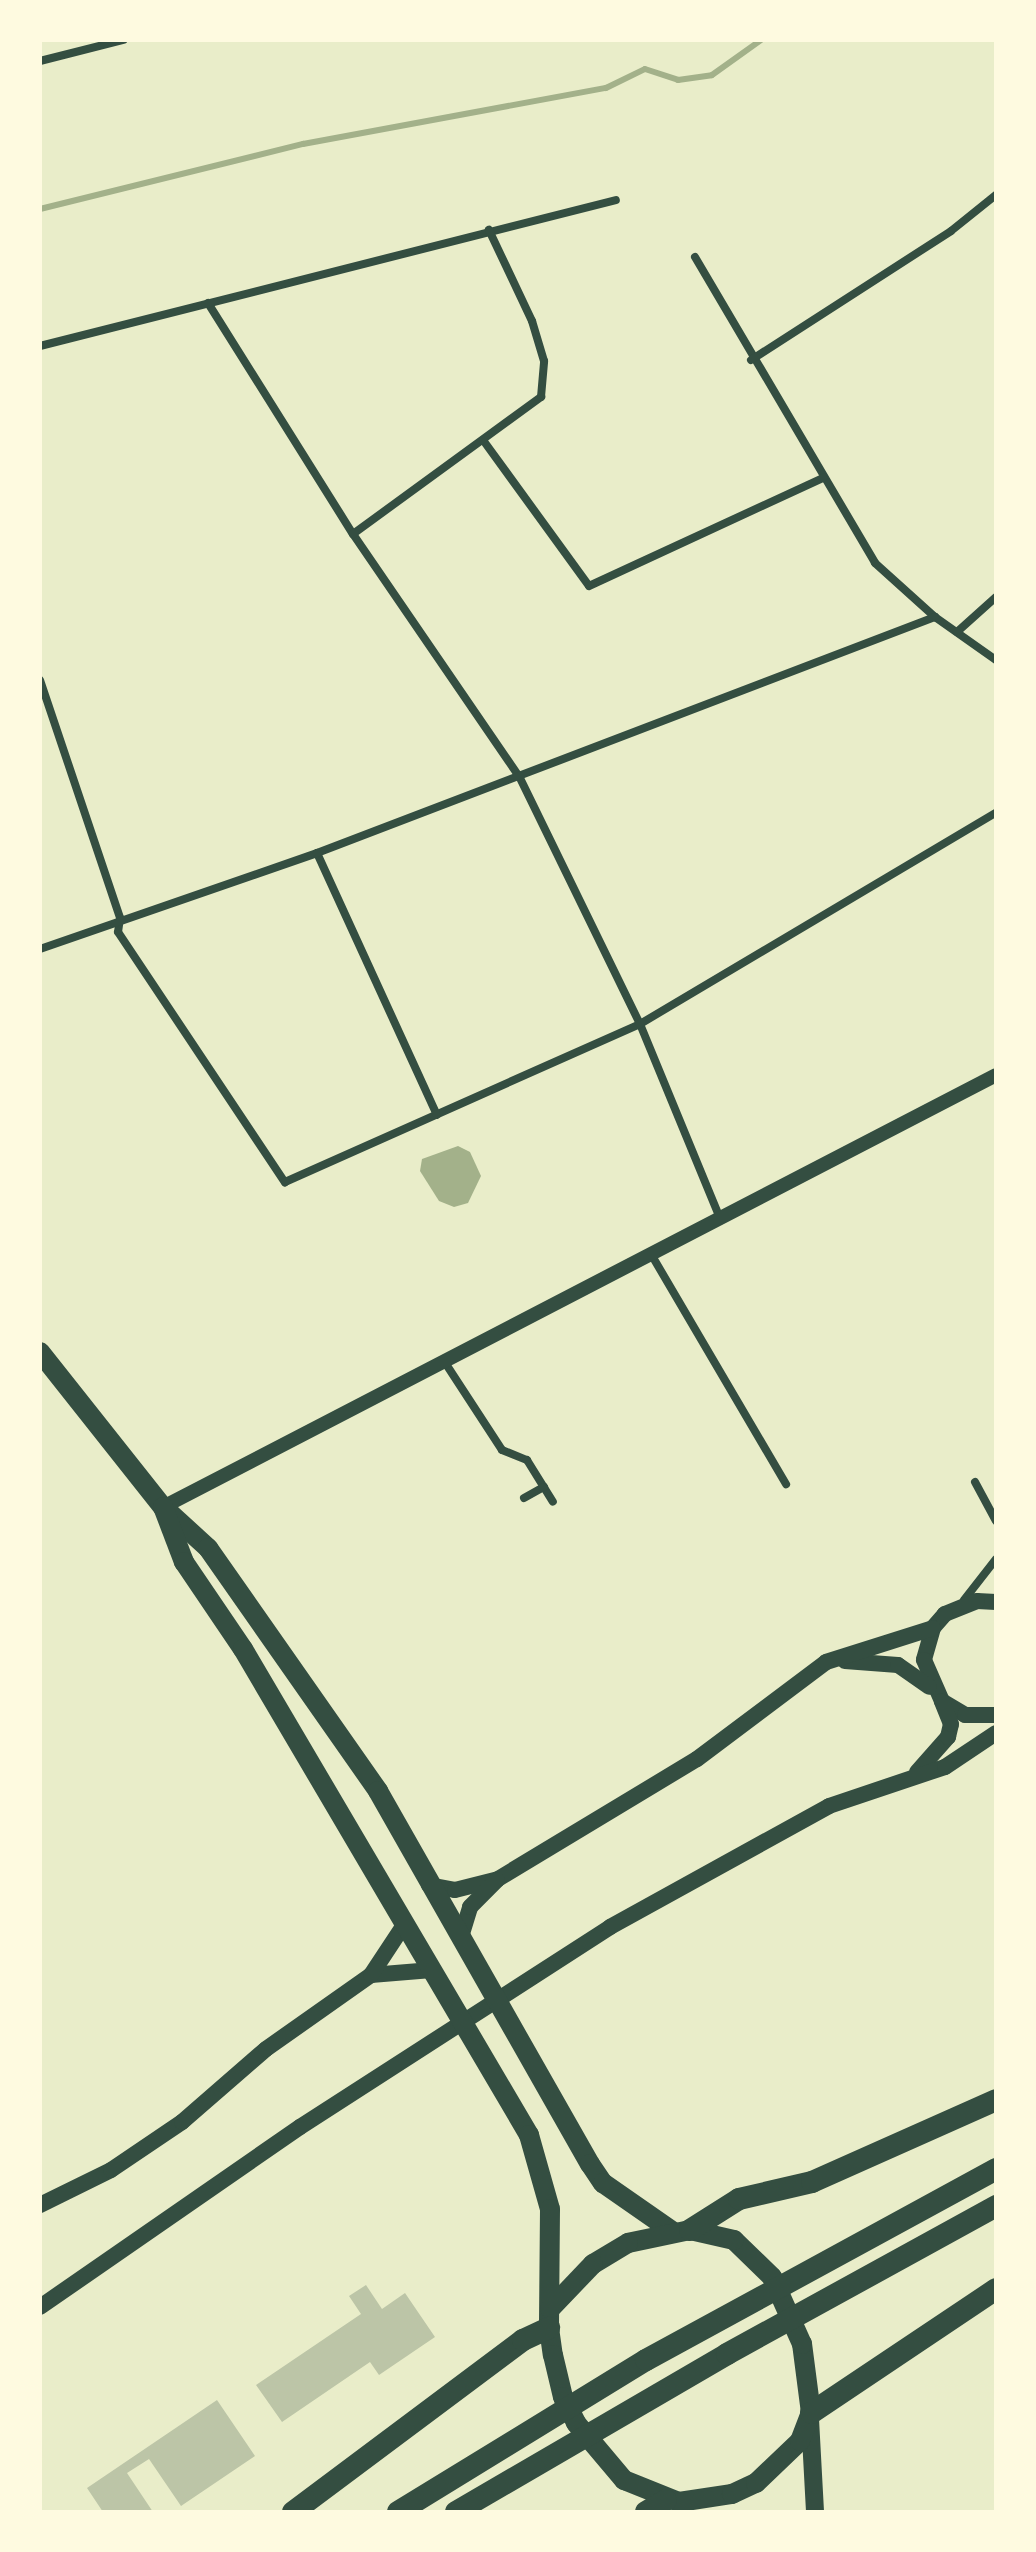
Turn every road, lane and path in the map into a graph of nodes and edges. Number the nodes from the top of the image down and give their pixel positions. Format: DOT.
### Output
graph roads {
  1 [pos="123,40"];
  2 [pos="40,61"];
  3 [pos="996,195"];
  4 [pos="616,200"];
  5 [pos="489,230"];
  6 [pos="695,257"];
  7 [pos="208,303"];
  8 [pos="40,346"];
  9 [pos="751,360"];
  10 [pos="483,440"];
  11 [pos="823,478"];
  12 [pos="353,534"];
  13 [pos="996,597"];
  14 [pos="935,617"];
  15 [pos="957,632"];
  16 [pos="996,660"];
  17 [pos="40,680"];
  18 [pos="519,776"];
  19 [pos="996,813"];
  20 [pos="317,853"];
  21 [pos="120,918"];
  22 [pos="40,949"];
  23 [pos="640,1024"];
  24 [pos="996,1075"];
  25 [pos="437,1115"];
  26 [pos="720,1218"];
  27 [pos="650,1253"];
  28 [pos="40,1352"];
  29 [pos="444,1361"];
  30 [pos="975,1482"];
  31 [pos="786,1484"];
  32 [pos="544,1487"];
  33 [pos="524,1498"];
  34 [pos="553,1502"];
  35 [pos="163,1507"];
  36 [pos="996,1521"];
  37 [pos="996,1559"];
  38 [pos="996,1602"];
  39 [pos="958,1606"];
  40 [pos="933,1628"];
  41 [pos="826,1662"];
  42 [pos="938,1696"];
  43 [pos="996,1715"];
  44 [pos="996,1733"];
  45 [pos="896,1786"];
  46 [pos="498,1879"];
  47 [pos="429,1885"];
  48 [pos="404,1925"];
  49 [pos="461,1937"];
  50 [pos="432,1970"];
  51 [pos="371,1975"];
  52 [pos="996,2100"];
  53 [pos="996,2169"];
  54 [pos="40,2205"];
  55 [pos="996,2206"];
  56 [pos="681,2230"];
  57 [pos="996,2289"];
  58 [pos="40,2307"];
  59 [pos="550,2318"];
  60 [pos="810,2416"];
  61 [pos="680,2504"];
  62 [pos="293,2512"];
  63 [pos="398,2512"];
  64 [pos="456,2512"];
  65 [pos="646,2512"];
  66 [pos="815,2512"];
  1 -- 2 [label="street"];
  3 -- 9 [label="street"];
  4 -- 5 [label="street"];
  5 -- 7 [label="street"];
  5 -- 10 [label="street"];
  6 -- 9 [label="street"];
  7 -- 8 [label="street"];
  7 -- 12 [label="street"];
  9 -- 11 [label="street"];
  10 -- 11 [label="street"];
  10 -- 12 [label="street"];
  11 -- 14 [label="street"];
  12 -- 18 [label="street"];
  13 -- 15 [label="street"];
  14 -- 15 [label="street"];
  14 -- 18 [label="street"];
  15 -- 16 [label="street"];
  17 -- 21 [label="street"];
  18 -- 20 [label="street"];
  18 -- 23 [label="street"];
  19 -- 23 [label="street"];
  20 -- 21 [label="street"];
  20 -- 25 [label="street"];
  21 -- 22 [label="street"];
  21 -- 25 [label="street"];
  23 -- 25 [label="street"];
  23 -- 26 [label="street"];
  24 -- 26 [label="street"];
  26 -- 27 [label="street"];
  27 -- 29 [label="street"];
  27 -- 31 [label="street"];
  28 -- 35 [label="highway"];
  29 -- 32 [label="street"];
  29 -- 35 [label="street"];
  30 -- 36 [label="street"];
  32 -- 33 [label="street"];
  32 -- 34 [label="street"];
  35 -- 47 [label="highway"];
  35 -- 48 [label="highway"];
  37 -- 39 [label="street"];
  38 -- 39 [label="main road"];
  39 -- 40 [label="main road"];
  40 -- 41 [label="main road"];
  40 -- 42 [label="main road"];
  41 -- 42 [label="main road"];
  41 -- 46 [label="main road"];
  42 -- 43 [label="main road"];
  42 -- 45 [label="main road"];
  44 -- 45 [label="main road"];
  45 -- 58 [label="main road"];
  46 -- 47 [label="main road"];
  46 -- 49 [label="main road"];
  47 -- 49 [label="highway"];
  48 -- 50 [label="highway"];
  48 -- 51 [label="main road"];
  49 -- 56 [label="highway"];
  50 -- 51 [label="main road"];
  50 -- 59 [label="highway"];
  51 -- 54 [label="main road"];
  52 -- 56 [label="highway"];
  53 -- 63 [label="highway"];
  55 -- 64 [label="highway"];
  56 -- 59 [label="highway"];
  56 -- 60 [label="highway"];
  57 -- 60 [label="highway"];
  59 -- 61 [label="highway"];
  59 -- 62 [label="highway"];
  60 -- 61 [label="highway"];
  60 -- 66 [label="main road"];
  61 -- 65 [label="highway"];
}
